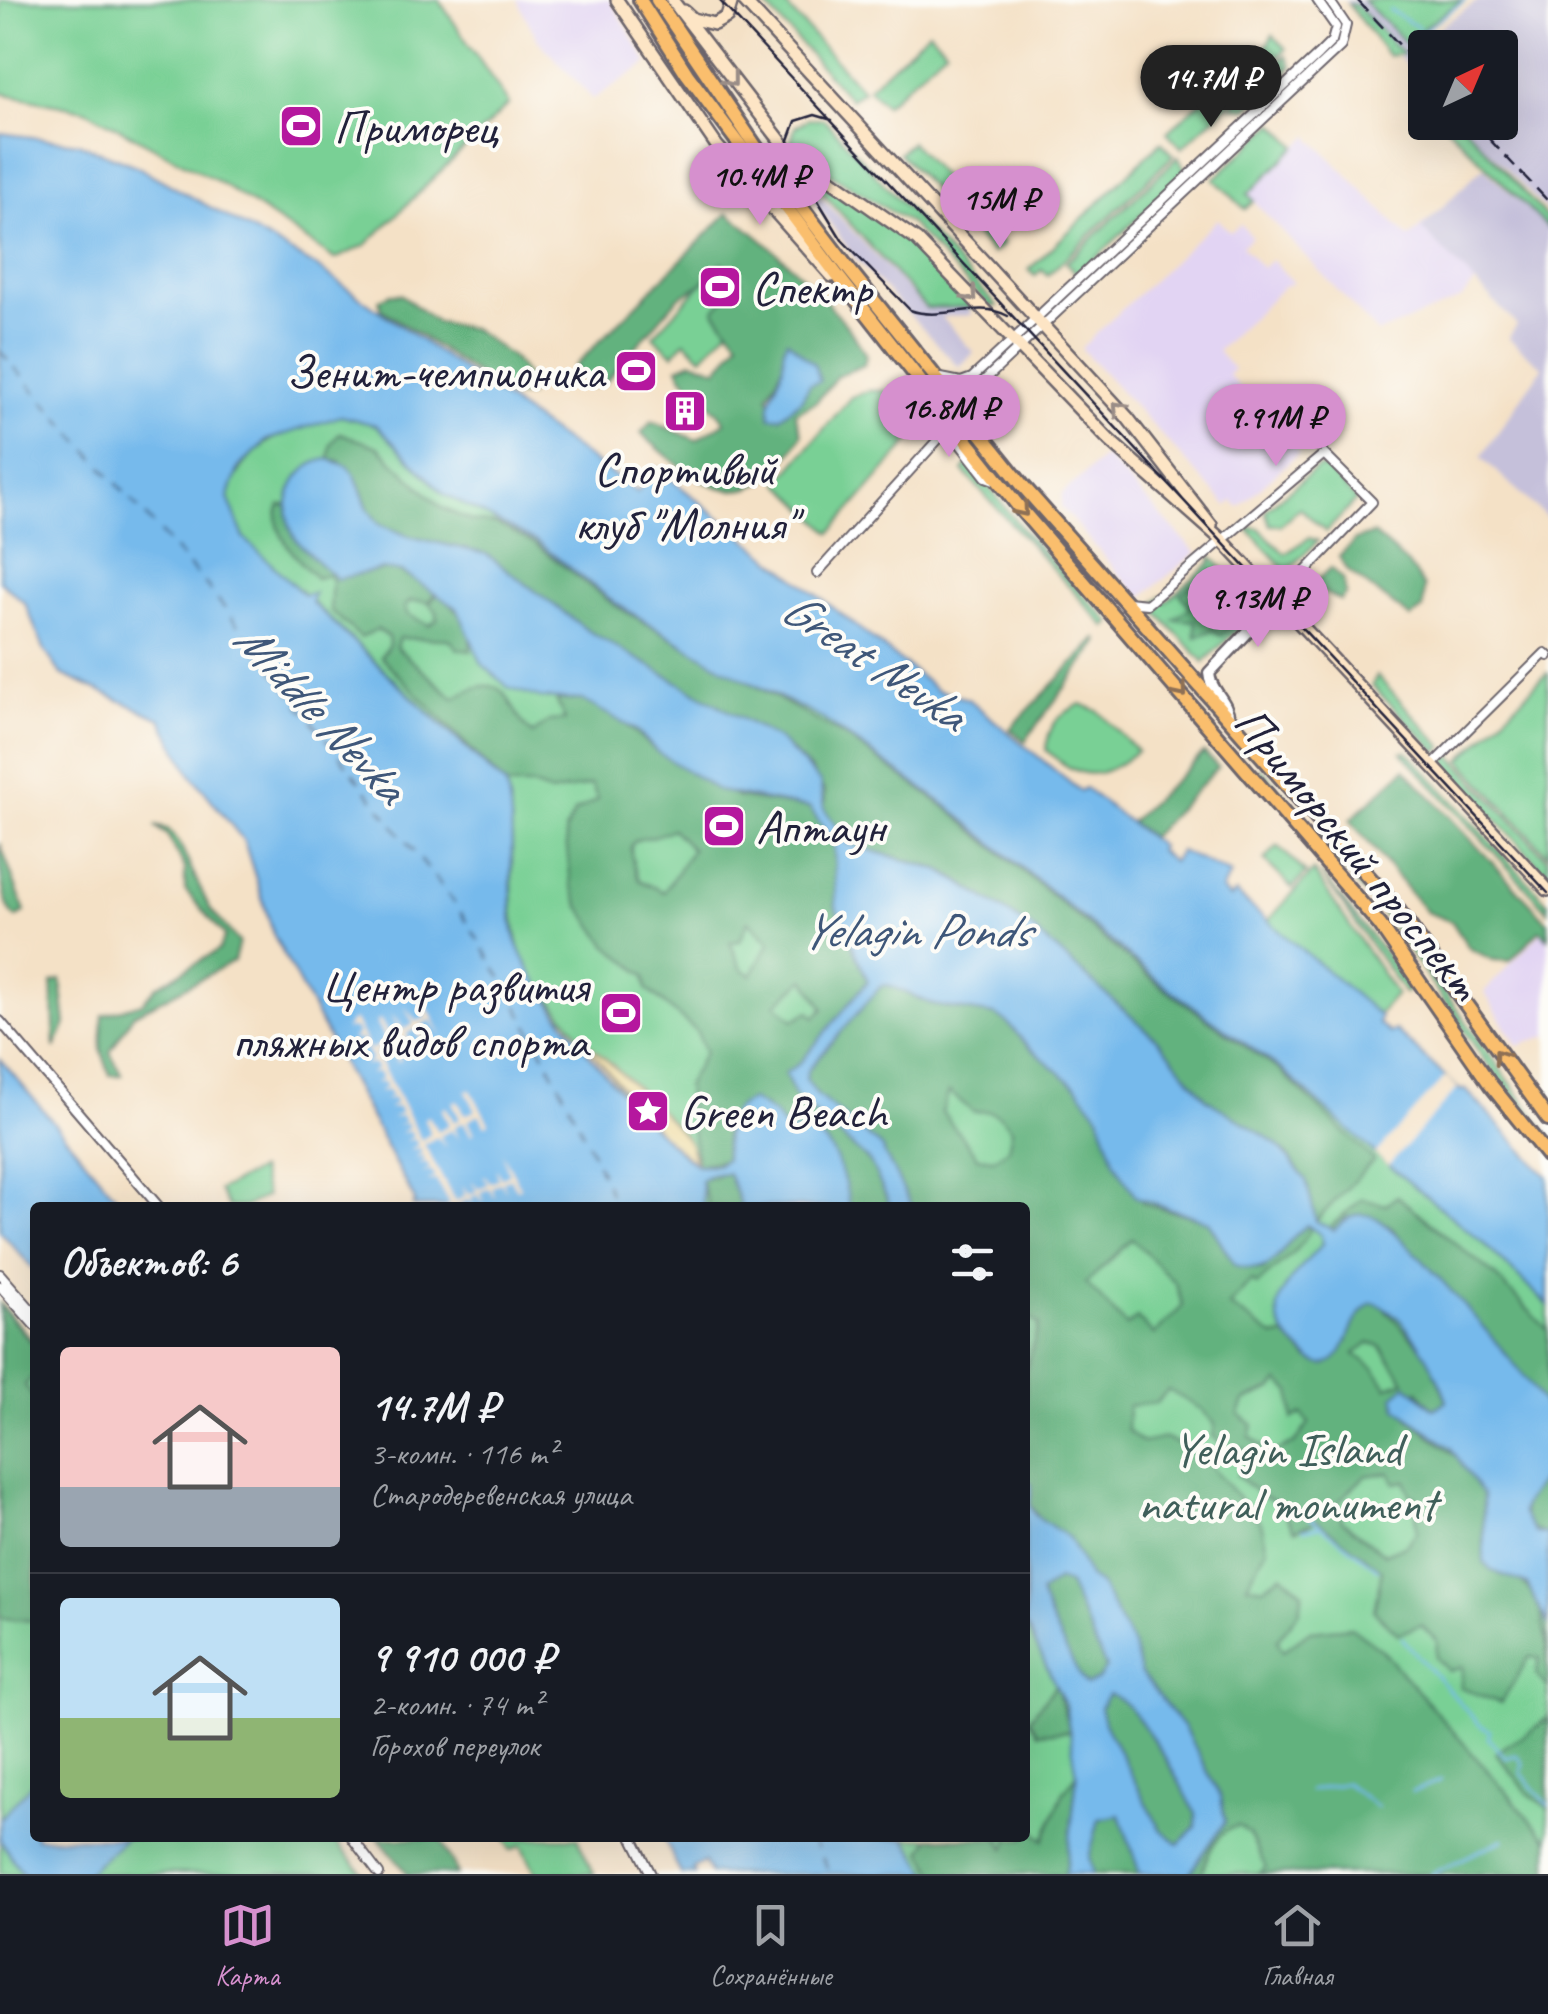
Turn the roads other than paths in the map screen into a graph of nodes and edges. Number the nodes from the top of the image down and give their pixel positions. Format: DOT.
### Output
graph roads {
  1 [pos="617,0"];
  2 [pos="640,0"];
  3 [pos="657,0"];
  4 [pos="732,0"];
  5 [pos="744,0"];
  6 [pos="1317,0"];
  7 [pos="1328,0"];
  8 [pos="673,1"];
  9 [pos="750,151"];
  10 [pos="875,323"];
  11 [pos="1040,324"];
  12 [pos="1017,343"];
  13 [pos="940,378"];
  14 [pos="945,409"];
  15 [pos="967,413"];
  16 [pos="943,434"];
  17 [pos="1002,484"];
  18 [pos="1222,540"];
  19 [pos="817,573"];
  20 [pos="1123,600"];
  21 [pos="1278,600"];
  22 [pos="1147,604"];
  23 [pos="1149,630"];
  24 [pos="1548,656"];
  25 [pos="1229,720"];
  26 [pos="1432,765"];
  27 [pos="1548,890"];
  28 [pos="0,1021"];
  29 [pos="1548,1119"];
  30 [pos="1548,1156"];
  31 [pos="155,1202"];
  32 [pos="0,1274"];
  33 [pos="0,1286"];
  34 [pos="30,1308"];
  35 [pos="30,1320"];
  36 [pos="355,1842"];
  37 [pos="636,1842"];
  38 [pos="379,1874"];
  39 [pos="651,1874"];
  1 -- 10 [label="main road, Приморский проспект"];
  2 -- 9 [label="main road"];
  3 -- 9 [label="main road"];
  4 -- 8 [label="main road"];
  5 -- 11 [label="main road"];
  6 -- 11 [label="street"];
  7 -- 11 [label="street"];
  8 -- 12 [label="main road, one-way"];
  9 -- 10 [label="main road, Приморский проспект"];
  9 -- 13 [label="main road, Приморский проспект"];
  10 -- 14 [label="main road, Приморский проспект"];
  11 -- 12 [label="street"];
  18 -- 11 [label="main road, one-way"];
  12 -- 13 [label="street"];
  12 -- 15 [label="street"];
  12 -- 18 [label="main road"];
  13 -- 15 [label="main road, Приморский проспект"];
  14 -- 16 [label="street"];
  14 -- 17 [label="main road, Приморский проспект"];
  15 -- 20 [label="main road, Приморский проспект"];
  16 -- 17 [label="street"];
  16 -- 19 [label="street"];
  17 -- 30 [label="main road, Приморский проспект, one-way"];
  18 -- 21 [label="main road"];
  18 -- 21 [label="street"];
  18 -- 22 [label="street"];
  20 -- 22 [label="street"];
  20 -- 23 [label="main road, Приморский проспект"];
  21 -- 25 [label="street"];
  21 -- 26 [label="main road"];
  22 -- 23 [label="street"];
  23 -- 25 [label="main road, Приморский проспект"];
  24 -- 26 [label="street"];
  29 -- 25 [label="main road, Приморский проспект, one-way"];
  26 -- 27 [label="main road"];
  28 -- 31 [label="street"];
  32 -- 34 [label="street"];
  33 -- 35 [label="street"];
  36 -- 38 [label="street"];
  37 -- 39 [label="street"];
}
